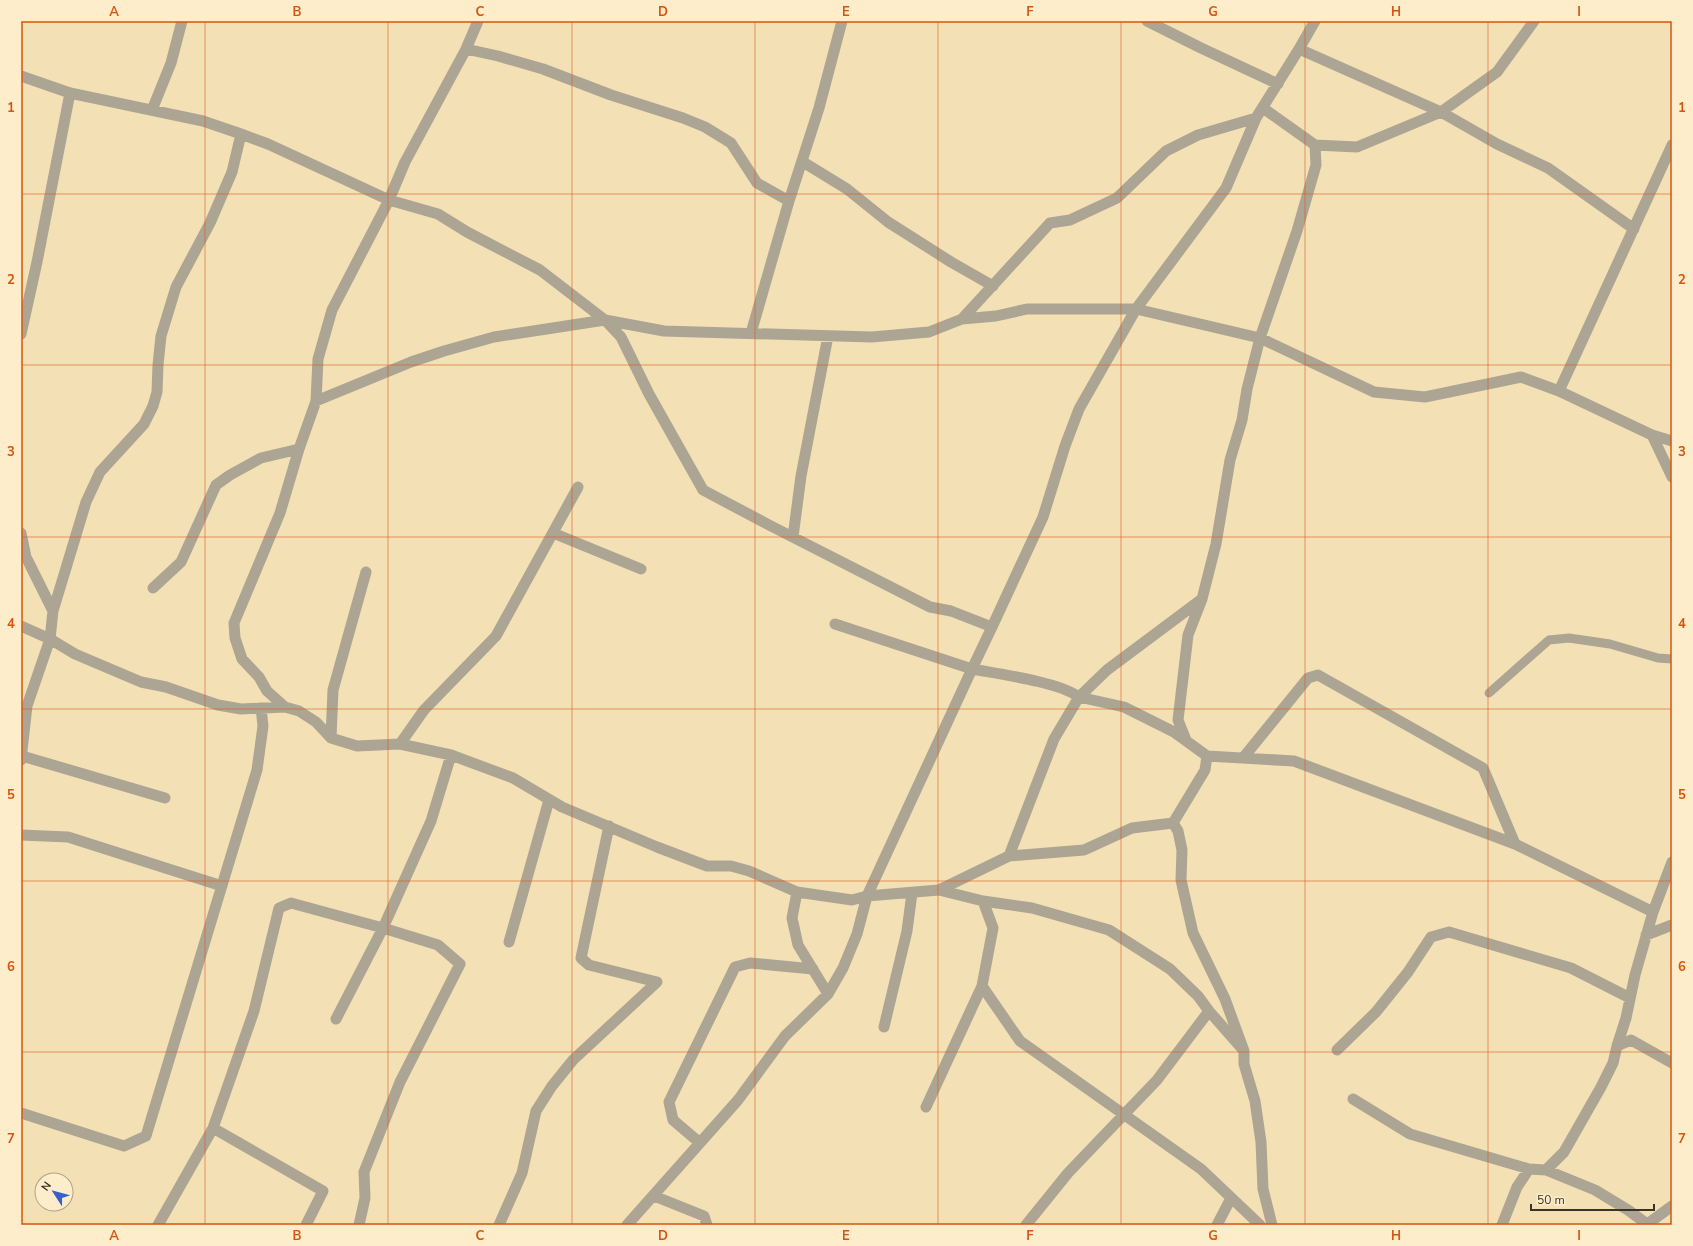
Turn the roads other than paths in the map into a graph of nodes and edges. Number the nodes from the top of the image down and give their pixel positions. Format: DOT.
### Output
graph roads {
  1 [pos="182,21"];
  2 [pos="478,21"];
  3 [pos="842,21"];
  4 [pos="1147,21"];
  5 [pos="1315,21"];
  6 [pos="1534,21"];
  7 [pos="466,49"];
  8 [pos="1299,49"];
  9 [pos="21,76"];
  10 [pos="1278,84"];
  11 [pos="70,93"];
  12 [pos="1263,108"];
  13 [pos="152,110"];
  14 [pos="1440,112"];
  15 [pos="1256,118"];
  16 [pos="241,134"];
  17 [pos="1314,145"];
  18 [pos="1672,145"];
  19 [pos="803,162"];
  20 [pos="389,200"];
  21 [pos="789,201"];
  22 [pos="1634,229"];
  23 [pos="993,286"];
  24 [pos="1136,309"];
  25 [pos="962,319"];
  26 [pos="605,320"];
  27 [pos="751,333"];
  28 [pos="21,334"];
  29 [pos="828,336"];
  30 [pos="1260,338"];
  31 [pos="1559,391"];
  32 [pos="316,401"];
  33 [pos="1652,435"];
  34 [pos="1672,441"];
  35 [pos="299,449"];
  36 [pos="1672,477"];
  37 [pos="578,487"];
  38 [pos="21,533"];
  39 [pos="553,533"];
  40 [pos="793,537"];
  41 [pos="641,569"];
  42 [pos="366,572"];
  43 [pos="153,588"];
  44 [pos="1202,599"];
  45 [pos="53,612"];
  46 [pos="835,624"];
  47 [pos="21,626"];
  48 [pos="992,627"];
  49 [pos="50,639"];
  50 [pos="1672,659"];
  51 [pos="972,669"];
  52 [pos="1489,693"];
  53 [pos="1079,698"];
  54 [pos="285,707"];
  55 [pos="261,708"];
  56 [pos="331,738"];
  57 [pos="1186,740"];
  58 [pos="400,744"];
  59 [pos="451,756"];
  60 [pos="1207,756"];
  61 [pos="21,758"];
  62 [pos="1243,758"];
  63 [pos="165,798"];
  64 [pos="549,800"];
  65 [pos="1173,823"];
  66 [pos="610,826"];
  67 [pos="21,835"];
  68 [pos="1515,844"];
  69 [pos="1009,856"];
  70 [pos="1672,862"];
  71 [pos="222,886"];
  72 [pos="939,890"];
  73 [pos="797,892"];
  74 [pos="912,893"];
  75 [pos="867,896"];
  76 [pos="983,901"];
  77 [pos="1653,912"];
  78 [pos="1672,925"];
  79 [pos="383,928"];
  80 [pos="1646,935"];
  81 [pos="509,942"];
  82 [pos="813,969"];
  83 [pos="982,986"];
  84 [pos="828,994"];
  85 [pos="1630,998"];
  86 [pos="1209,1011"];
  87 [pos="336,1019"];
  88 [pos="884,1027"];
  89 [pos="1617,1046"];
  90 [pos="1337,1050"];
  91 [pos="1244,1051"];
  92 [pos="1672,1064"];
  93 [pos="1353,1098"];
  94 [pos="926,1107"];
  95 [pos="21,1112"];
  96 [pos="1125,1114"];
  97 [pos="213,1128"];
  98 [pos="700,1143"];
  99 [pos="1529,1169"];
  100 [pos="1546,1170"];
  101 [pos="654,1196"];
  102 [pos="1231,1198"];
  103 [pos="1672,1206"];
  104 [pos="1647,1224"];
  105 [pos="158,1225"];
  106 [pos="306,1225"];
  107 [pos="360,1225"];
  108 [pos="499,1225"];
  109 [pos="627,1225"];
  110 [pos="707,1225"];
  111 [pos="1026,1225"];
  112 [pos="1217,1225"];
  113 [pos="1260,1225"];
  114 [pos="1272,1225"];
  115 [pos="1502,1225"];
  1 -- 13 [label="street"];
  2 -- 7 [label="street"];
  3 -- 19 [label="street"];
  4 -- 10 [label="street"];
  5 -- 8 [label="street"];
  6 -- 14 [label="street"];
  7 -- 20 [label="street"];
  7 -- 21 [label="street"];
  8 -- 10 [label="street"];
  8 -- 14 [label="street"];
  9 -- 11 [label="street"];
  10 -- 12 [label="street"];
  11 -- 13 [label="street"];
  11 -- 28 [label="street"];
  12 -- 15 [label="street"];
  12 -- 17 [label="street"];
  13 -- 16 [label="street"];
  14 -- 17 [label="street"];
  14 -- 22 [label="street"];
  15 -- 23 [label="street"];
  15 -- 24 [label="street"];
  16 -- 20 [label="street"];
  16 -- 45 [label="street"];
  17 -- 30 [label="street"];
  18 -- 22 [label="street"];
  19 -- 21 [label="street"];
  19 -- 23 [label="street"];
  20 -- 26 [label="street"];
  20 -- 32 [label="street"];
  21 -- 27 [label="street"];
  22 -- 31 [label="street"];
  23 -- 25 [label="street"];
  24 -- 25 [label="street"];
  24 -- 30 [label="street"];
  24 -- 48 [label="street"];
  25 -- 29 [label="street"];
  26 -- 27 [label="street"];
  26 -- 32 [label="street"];
  26 -- 40 [label="street"];
  27 -- 29 [label="street"];
  29 -- 40 [label="street"];
  30 -- 31 [label="street"];
  30 -- 44 [label="street"];
  31 -- 33 [label="street"];
  32 -- 35 [label="street"];
  33 -- 34 [label="street"];
  33 -- 36 [label="street"];
  35 -- 43 [label="street"];
  35 -- 54 [label="street"];
  37 -- 39 [label="street"];
  38 -- 45 [label="street"];
  39 -- 41 [label="street"];
  39 -- 58 [label="street"];
  40 -- 48 [label="street"];
  42 -- 56 [label="street"];
  44 -- 53 [label="street"];
  44 -- 57 [label="street"];
  45 -- 49 [label="street"];
  46 -- 51 [label="street"];
  47 -- 49 [label="street"];
  48 -- 51 [label="street"];
  49 -- 55 [label="street"];
  49 -- 61 [label="street"];
  50 -- 52 [label="lane"];
  51 -- 53 [label="street"];
  51 -- 75 [label="street"];
  53 -- 57 [label="street"];
  53 -- 69 [label="street"];
  54 -- 55 [label="street"];
  54 -- 56 [label="street"];
  55 -- 71 [label="street"];
  56 -- 58 [label="street"];
  57 -- 60 [label="street"];
  58 -- 59 [label="street"];
  59 -- 64 [label="street"];
  59 -- 79 [label="street"];
  60 -- 62 [label="street"];
  60 -- 65 [label="street"];
  61 -- 63 [label="street"];
  62 -- 68 [label="street"];
  62 -- 68 [label="street"];
  64 -- 66 [label="street"];
  64 -- 81 [label="street"];
  65 -- 69 [label="street"];
  65 -- 91 [label="street"];
  66 -- 73 [label="street"];
  66 -- 108 [label="street"];
  67 -- 71 [label="street"];
  68 -- 77 [label="street"];
  69 -- 72 [label="street"];
  70 -- 77 [label="street"];
  71 -- 95 [label="street"];
  72 -- 74 [label="street"];
  72 -- 76 [label="street"];
  73 -- 75 [label="street"];
  73 -- 82 [label="street"];
  74 -- 75 [label="street"];
  74 -- 88 [label="street"];
  75 -- 84 [label="street"];
  76 -- 83 [label="street"];
  76 -- 86 [label="street"];
  77 -- 80 [label="street"];
  78 -- 80 [label="street"];
  79 -- 87 [label="street"];
  79 -- 97 [label="street"];
  79 -- 107 [label="street"];
  80 -- 85 [label="street"];
  82 -- 84 [label="street"];
  82 -- 98 [label="street"];
  83 -- 94 [label="street"];
  83 -- 96 [label="street"];
  84 -- 98 [label="street"];
  85 -- 89 [label="street"];
  85 -- 90 [label="street"];
  86 -- 91 [label="street"];
  86 -- 96 [label="street"];
  89 -- 92 [label="street"];
  89 -- 100 [label="street"];
  91 -- 114 [label="street"];
  93 -- 99 [label="street"];
  96 -- 102 [label="street"];
  96 -- 111 [label="street"];
  97 -- 105 [label="street"];
  97 -- 106 [label="street"];
  98 -- 101 [label="street"];
  99 -- 100 [label="street"];
  99 -- 115 [label="street"];
  100 -- 104 [label="street"];
  101 -- 109 [label="street"];
  101 -- 110 [label="street"];
  102 -- 112 [label="street"];
  102 -- 113 [label="street"];
  103 -- 104 [label="street"];
}
